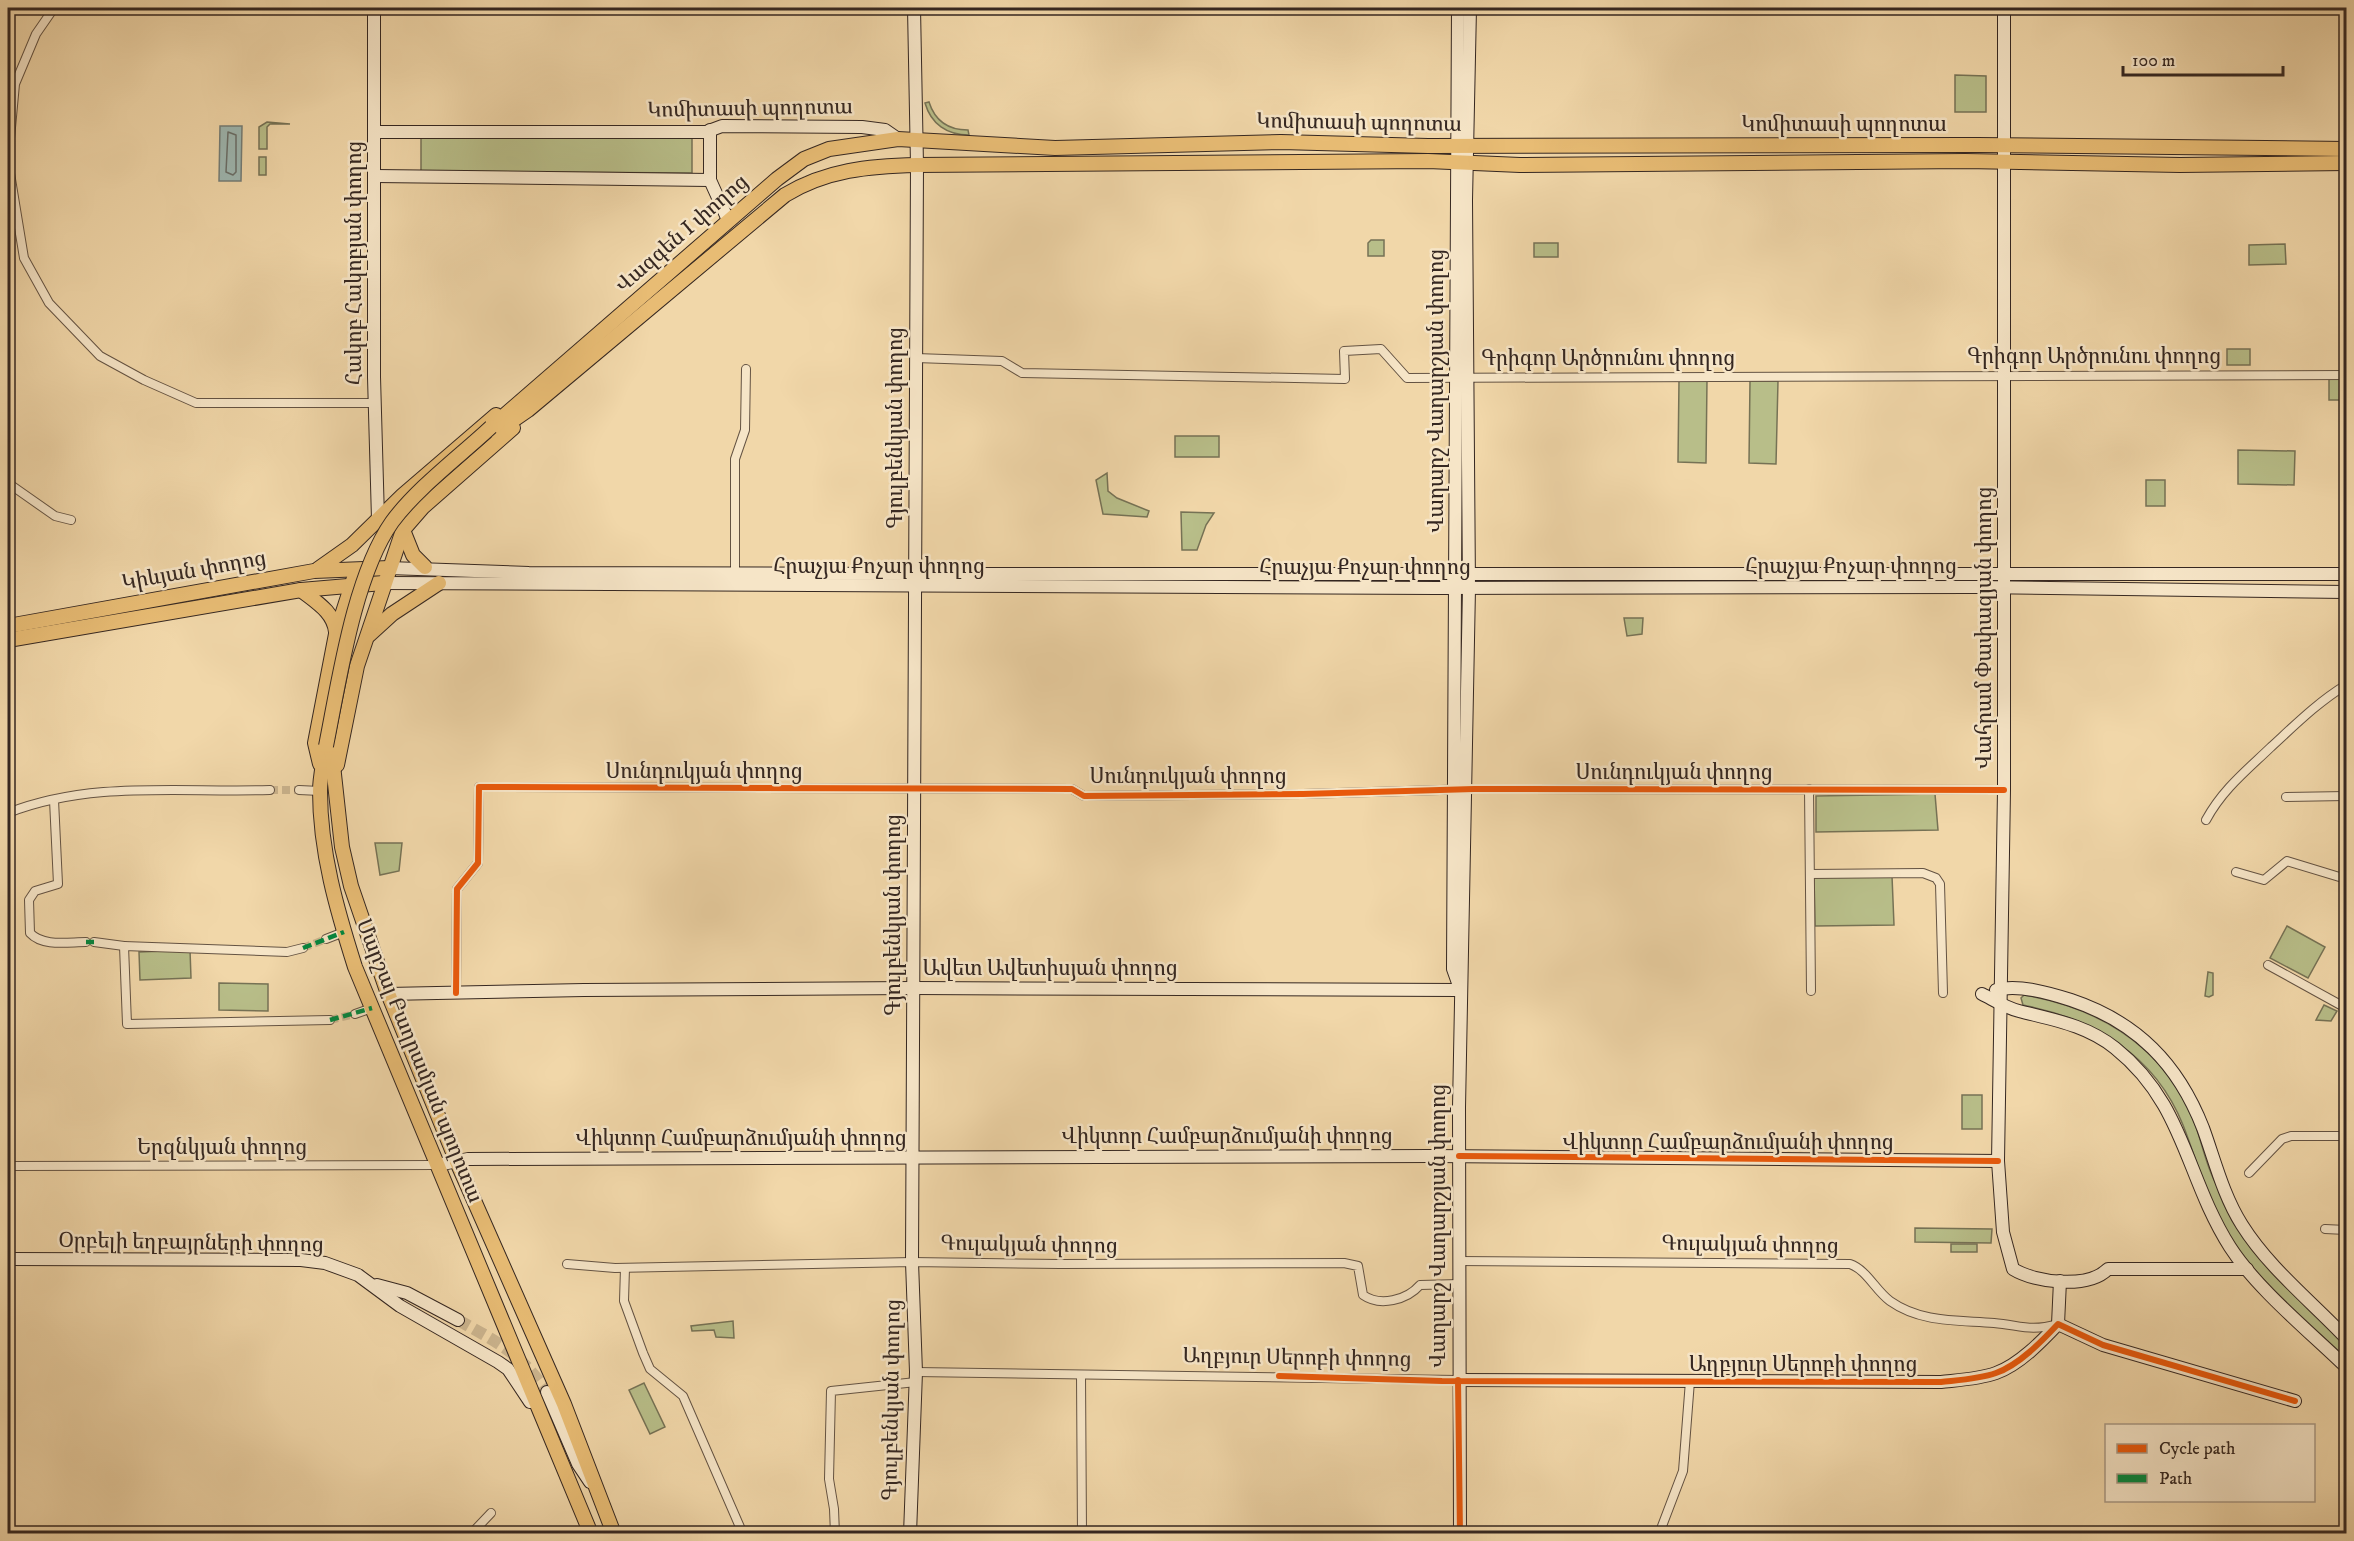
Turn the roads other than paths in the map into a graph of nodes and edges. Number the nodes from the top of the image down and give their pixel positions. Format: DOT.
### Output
graph roads {
  1 [pos="54,8"];
  2 [pos="374,8"];
  3 [pos="914,8"];
  4 [pos="1458,8"];
  5 [pos="1470,8"];
  6 [pos="2004,8"];
  7 [pos="710,130"];
  8 [pos="375,132"];
  9 [pos="898,139"];
  10 [pos="916,142"];
  11 [pos="1461,146"];
  12 [pos="2003,146"];
  13 [pos="2346,149"];
  14 [pos="8,160"];
  15 [pos="1462,163"];
  16 [pos="2003,163"];
  17 [pos="2346,163"];
  18 [pos="917,165"];
  19 [pos="375,176"];
  20 [pos="710,180"];
  21 [pos="728,220"];
  22 [pos="916,358"];
  23 [pos="746,369"];
  24 [pos="2005,375"];
  25 [pos="2346,375"];
  26 [pos="1462,377"];
  27 [pos="375,403"];
  28 [pos="522,407"];
  29 [pos="8,483"];
  30 [pos="378,519"];
  31 [pos="71,520"];
  32 [pos="403,530"];
  33 [pos="425,567"];
  34 [pos="358,568"];
  35 [pos="389,568"];
  36 [pos="314,571"];
  37 [pos="735,574"];
  38 [pos="1462,574"];
  39 [pos="2003,574"];
  40 [pos="2346,574"];
  41 [pos="915,581"];
  42 [pos="439,583"];
  43 [pos="368,585"];
  44 [pos="1462,588"];
  45 [pos="2003,588"];
  46 [pos="301,590"];
  47 [pos="2346,592"];
  48 [pos="57,617"];
  49 [pos="8,626"];
  50 [pos="61,631"];
  51 [pos="336,634"];
  52 [pos="365,639"];
  53 [pos="8,640"];
  54 [pos="2346,685"];
  55 [pos="328,773"];
  56 [pos="914,788"];
  57 [pos="1809,789"];
  58 [pos="270,790"];
  59 [pos="299,790"];
  60 [pos="1460,790"];
  61 [pos="2004,790"];
  62 [pos="320,791"];
  63 [pos="2346,796"];
  64 [pos="2286,798"];
  65 [pos="54,800"];
  66 [pos="8,813"];
  67 [pos="2206,820"];
  68 [pos="2236,872"];
  69 [pos="1810,873"];
  70 [pos="2346,879"];
  71 [pos="344,933"];
  72 [pos="326,939"];
  73 [pos="124,946"];
  74 [pos="303,948"];
  75 [pos="2268,964"];
  76 [pos="913,988"];
  77 [pos="2002,989"];
  78 [pos="1460,990"];
  79 [pos="1811,991"];
  80 [pos="456,993"];
  81 [pos="1943,993"];
  82 [pos="388,994"];
  83 [pos="2001,1004"];
  84 [pos="372,1008"];
  85 [pos="2346,1008"];
  86 [pos="355,1014"];
  87 [pos="330,1020"];
  88 [pos="2346,1136"];
  89 [pos="1459,1156"];
  90 [pos="913,1158"];
  91 [pos="1998,1161"];
  92 [pos="457,1162"];
  93 [pos="437,1165"];
  94 [pos="8,1166"];
  95 [pos="2249,1173"];
  96 [pos="2325,1229"];
  97 [pos="2346,1230"];
  98 [pos="8,1259"];
  99 [pos="1458,1261"];
  100 [pos="912,1262"];
  101 [pos="567,1264"];
  102 [pos="625,1268"];
  103 [pos="2247,1269"];
  104 [pos="2061,1281"];
  105 [pos="370,1283"];
  106 [pos="1459,1284"];
  107 [pos="458,1320"];
  108 [pos="2058,1324"];
  109 [pos="2346,1338"];
  110 [pos="2346,1367"];
  111 [pos="1081,1375"];
  112 [pos="916,1377"];
  113 [pos="1458,1380"];
  114 [pos="1690,1381"];
  115 [pos="547,1392"];
  116 [pos="2295,1401"];
  117 [pos="557,1453"];
  118 [pos="598,1496"];
  119 [pos="491,1513"];
  120 [pos="471,1533"];
  121 [pos="591,1533"];
  122 [pos="614,1533"];
  123 [pos="743,1533"];
  124 [pos="835,1533"];
  125 [pos="910,1533"];
  126 [pos="1082,1533"];
  127 [pos="1460,1533"];
  128 [pos="1659,1533"];
  1 -- 14 [label="street"];
  2 -- 8 [label="street, Հակոբ Հակոբյան փողոց"];
  3 -- 10 [label="street, Գյուլբենկյան փողոց"];
  4 -- 11 [label="street, Վաղարշ Վաղարշյան փողոց"];
  5 -- 11 [label="street, Վաղարշ Վաղարշյան փողոց"];
  6 -- 12 [label="street, Վահրամ Փափազյան փողոց"];
  7 -- 8 [label="street, Կոմիտասի պողոտա"];
  7 -- 9 [label="street, Կոմիտասի պողոտա"];
  7 -- 20 [label="street"];
  8 -- 19 [label="street, Հակոբ Հակոբյան փողոց"];
  9 -- 10 [label="main road, Կոմիտասի պողոտա"];
  9 -- 21 [label="main road, Վազգեն I փողոց"];
  10 -- 11 [label="main road, Կոմիտասի պողոտա"];
  10 -- 18 [label="street, Գյուլբենկյան փողոց"];
  11 -- 12 [label="main road, Կոմիտասի պողոտա"];
  11 -- 15 [label="street, Վաղարշ Վաղարշյան փողոց"];
  12 -- 13 [label="main road, Կոմիտասի պողոտա"];
  12 -- 16 [label="street, Վահրամ Փափազյան փողոց"];
  14 -- 27 [label="street"];
  15 -- 16 [label="main road, Կոմիտասի պողոտա"];
  15 -- 18 [label="main road, Կոմիտասի պողոտա"];
  15 -- 26 [label="street, Վաղարշ Վաղարշյան փողոց"];
  16 -- 17 [label="main road, Կոմիտասի պողոտա"];
  16 -- 24 [label="street, Վահրամ Փափազյան փողոց"];
  18 -- 22 [label="street, Գյուլբենկյան փողոց"];
  18 -- 28 [label="main road, Վազգեն I փողոց"];
  19 -- 20 [label="street"];
  19 -- 27 [label="street, Հակոբ Հակոբյան փողոց"];
  20 -- 21 [label="street"];
  21 -- 28 [label="main road, Վազգեն I փողոց"];
  22 -- 26 [label="street, Գրիգոր Արծրունու փողոց"];
  22 -- 41 [label="street, Գյուլբենկյան փողոց"];
  23 -- 37 [label="street"];
  24 -- 25 [label="street, Գրիգոր Արծրունու փողոց"];
  24 -- 26 [label="street, Գրիգոր Արծրունու փողոց"];
  24 -- 39 [label="street, Վահրամ Փափազյան փողոց"];
  26 -- 38 [label="street, Վաղարշ Վաղարշյան փողոց"];
  27 -- 30 [label="street, Հակոբ Հակոբյան փողոց"];
  28 -- 30 [label="main road, Վազգեն I փողոց"];
  28 -- 32 [label="main road, Վազգեն I փողոց"];
  28 -- 43 [label="main road, Վազգեն I փողոց, bridge"];
  29 -- 31 [label="street"];
  30 -- 32 [label="main road"];
  30 -- 36 [label="main road, Վազգեն I փողոց"];
  32 -- 33 [label="main road"];
  32 -- 35 [label="main road"];
  33 -- 35 [label="street, Հրաչյա Քոչար փողոց"];
  33 -- 37 [label="street, Հրաչյա Քոչար փողոց"];
  34 -- 35 [label="main road, Կիևյան փողոց"];
  34 -- 36 [label="main road, Կիևյան փողոց"];
  34 -- 43 [label="main road"];
  35 -- 43 [label="main road"];
  36 -- 48 [label="main road, Կիևյան փողոց"];
  37 -- 41 [label="street, Հրաչյա Քոչար փողոց"];
  38 -- 39 [label="street, Հրաչյա Քոչար փողոց"];
  38 -- 41 [label="street, Հրաչյա Քոչար փողոց"];
  38 -- 44 [label="street, Վաղարշ Վաղարշյան փողոց"];
  39 -- 40 [label="street, Հրաչյա Քոչար փողոց"];
  39 -- 45 [label="street, Վահրամ Փափազյան փողոց"];
  41 -- 42 [label="street, Հրաչյա Քոչար փողոց"];
  41 -- 44 [label="street, Հրաչյա Քոչար փողոց"];
  41 -- 56 [label="street, Գյուլբենկյան փողոց"];
  42 -- 43 [label="street, Հրաչյա Քոչար փողոց"];
  42 -- 52 [label="main road"];
  43 -- 46 [label="main road, Կիևյան փողոց"];
  43 -- 51 [label="main road"];
  43 -- 52 [label="main road"];
  43 -- 55 [label="main road, Մարշալ Բաղրամյան պողոտա, bridge"];
  44 -- 45 [label="street, Հրաչյա Քոչար փողոց"];
  44 -- 60 [label="street, Վաղարշ Վաղարշյան փողոց"];
  45 -- 47 [label="street, Հրաչյա Քոչար փողոց"];
  45 -- 61 [label="street, Վահրամ Փափազյան փողոց"];
  46 -- 50 [label="main road, Կիևյան փողոց"];
  46 -- 51 [label="main road"];
  48 -- 49 [label="main road, Կիևյան փողոց"];
  48 -- 50 [label="main road"];
  50 -- 53 [label="main road, Կիևյան փողոց"];
  51 -- 52 [label="main road"];
  51 -- 55 [label="main road"];
  52 -- 55 [label="main road"];
  54 -- 67 [label="street"];
  55 -- 62 [label="main road, Մարշալ Բաղրամյան պողոտա"];
  55 -- 82 [label="main road, Մարշալ Բաղրամյան պողոտա"];
  56 -- 60 [label="street, Սունդուկյան փողոց"];
  56 -- 76 [label="street, Գյուլբենկյան փողոց"];
  56 -- 80 [label="street, Սունդուկյան փողոց"];
  57 -- 60 [label="street, Սունդուկյան փողոց"];
  57 -- 61 [label="street, Սունդուկյան փողոց"];
  57 -- 69 [label="street"];
  58 -- 65 [label="street"];
  59 -- 62 [label="street"];
  60 -- 78 [label="street, Վաղարշ Վաղարշյան փողոց"];
  61 -- 77 [label="street, Վահրամ Փափազյան փողոց"];
  62 -- 71 [label="main road, Մարշալ Բաղրամյան պողոտա"];
  63 -- 64 [label="street"];
  65 -- 66 [label="street"];
  65 -- 73 [label="street"];
  68 -- 70 [label="street"];
  69 -- 79 [label="street"];
  69 -- 81 [label="street"];
  71 -- 72 [label="street"];
  71 -- 84 [label="main road, Մարշալ Բաղրամյան պողոտա"];
  73 -- 74 [label="street"];
  73 -- 87 [label="street"];
  75 -- 85 [label="street"];
  76 -- 78 [label="street, Ավետ Ավետիսյան փողոց"];
  76 -- 80 [label="street, Ավետ Ավետիսյան փողոց"];
  76 -- 90 [label="street, Գյուլբենկյան փողոց"];
  77 -- 83 [label="street, Վահրամ Փափազյան փողոց"];
  77 -- 83 [label="street"];
  77 -- 109 [label="street"];
  78 -- 89 [label="street, Վաղարշ Վաղարշյան փողոց"];
  80 -- 82 [label="street, Ավետ Ավետիսյան փողոց"];
  82 -- 92 [label="main road, Մարշալ Բաղրամյան պողոտա"];
  83 -- 91 [label="street, Վահրամ Փափազյան փողոց"];
  83 -- 103 [label="street"];
  84 -- 86 [label="street"];
  84 -- 93 [label="main road, Մարշալ Բաղրամյան պողոտա"];
  88 -- 95 [label="street"];
  89 -- 90 [label="street, Վիկտոր Համբարձումյանի փողոց"];
  89 -- 91 [label="street, Վիկտոր Համբարձումյանի փողոց"];
  89 -- 99 [label="street, Վաղարշ Վաղարշյան փողոց"];
  90 -- 92 [label="street, Վիկտոր Համբարձումյանի փողոց"];
  90 -- 100 [label="street, Գյուլբենկյան փողոց"];
  91 -- 104 [label="street, Վահրամ Փափազյան փողոց"];
  92 -- 93 [label="street, Վիկտոր Համբարձումյանի փողոց"];
  92 -- 118 [label="main road, Մարշալ Բաղրամյան պողոտա"];
  93 -- 94 [label="street, Երզնկյան փողոց"];
  93 -- 117 [label="main road, Մարշալ Բաղրամյան պողոտա"];
  96 -- 97 [label="street"];
  98 -- 105 [label="street, Օրբելի եղբայրների փողոց"];
  99 -- 106 [label="street, Վաղարշ Վաղարշյան փողոց"];
  99 -- 108 [label="street, Գուլակյան փողոց"];
  100 -- 102 [label="street, Գուլակյան փողոց"];
  100 -- 106 [label="street, Գուլակյան փողոց"];
  100 -- 112 [label="street, Գյուլբենկյան փողոց"];
  101 -- 102 [label="street, Գուլակյան փողոց"];
  102 -- 123 [label="street"];
  103 -- 104 [label="street, Վահրամ Փափազյան փողոց"];
  103 -- 110 [label="street"];
  104 -- 108 [label="street"];
  105 -- 107 [label="street, Օրբելի եղբայրների փողոց"];
  105 -- 117 [label="street, Օրբելի եղբայրների փողոց"];
  106 -- 113 [label="street, Վաղարշ Վաղարշյան փողոց"];
  108 -- 114 [label="street, Աղբյուր Սերոբի փողոց"];
  108 -- 116 [label="street"];
  111 -- 112 [label="street, Աղբյուր Սերոբի փողոց"];
  111 -- 113 [label="street, Աղբյուր Սերոբի փողոց"];
  111 -- 126 [label="street"];
  112 -- 124 [label="street, Աղբյուր Սերոբի փողոց"];
  112 -- 125 [label="street, Գյուլբենկյան փողոց"];
  113 -- 114 [label="street, Աղբյուր Սերոբի փողոց"];
  113 -- 127 [label="street, Վաղարշ Վաղարշյան փողոց"];
  114 -- 128 [label="street"];
  115 -- 118 [label="street"];
  117 -- 121 [label="main road, Մարշալ Բաղրամյան պողոտա"];
  118 -- 122 [label="main road, Մարշալ Բաղրամյան պողոտա"];
  119 -- 120 [label="street"];
}
